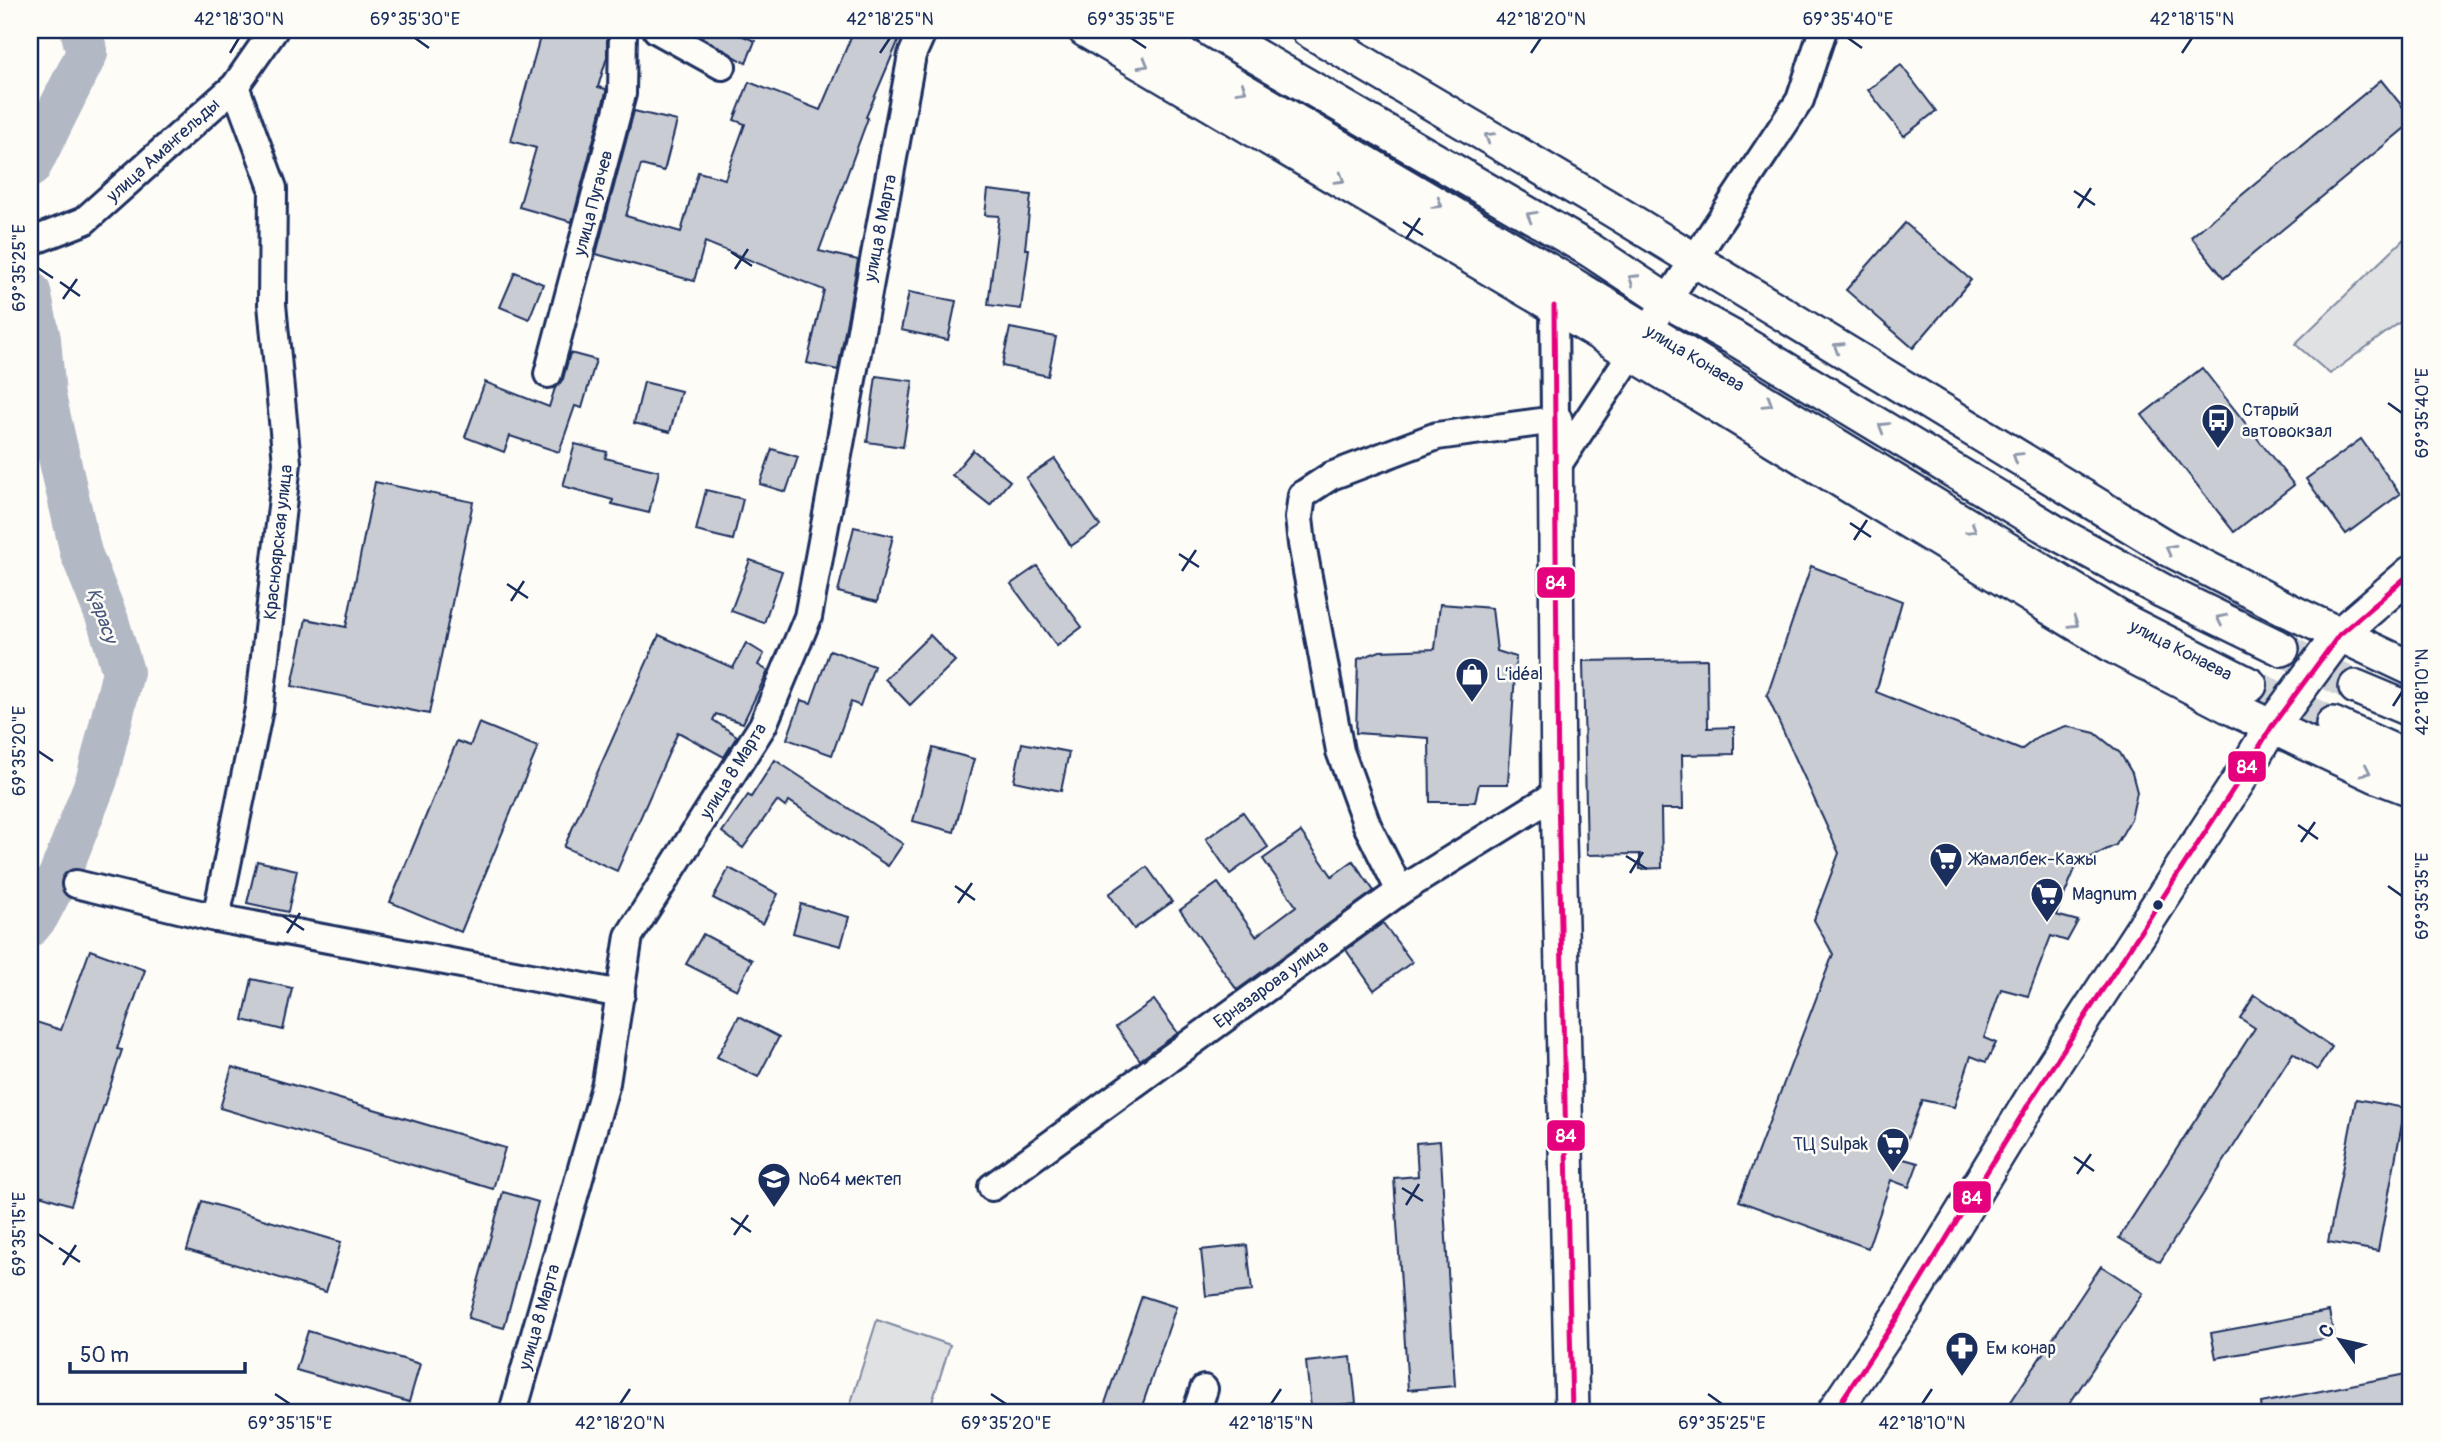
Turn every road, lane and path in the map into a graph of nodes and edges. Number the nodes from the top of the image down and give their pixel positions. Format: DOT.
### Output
graph roads {
  1 [pos="274,30"];
  2 [pos="623,30"];
  3 [pos="657,30"];
  4 [pos="923,30"];
  5 [pos="1085,30"];
  6 [pos="1141,30"];
  7 [pos="1211,30"];
  8 [pos="1308,30"];
  9 [pos="1823,30"];
  10 [pos="722,65"];
  11 [pos="235,86"];
  12 [pos="30,242"];
  13 [pos="1695,260"];
  14 [pos="1667,301"];
  15 [pos="1554,306"];
  16 [pos="1641,342"];
  17 [pos="548,374"];
  18 [pos="1555,420"];
  19 [pos="1555,469"];
  20 [pos="2411,573"];
  21 [pos="2339,635"];
  22 [pos="2282,649"];
  23 [pos="2411,668"];
  24 [pos="2250,685"];
  25 [pos="2357,687"];
  26 [pos="2411,710"];
  27 [pos="2333,724"];
  28 [pos="2272,726"];
  29 [pos="2411,759"];
  30 [pos="2411,789"];
  31 [pos="1558,793"];
  32 [pos="76,884"];
  33 [pos="1400,891"];
  34 [pos="216,918"];
  35 [pos="621,994"];
  36 [pos="992,1187"];
  37 [pos="513,1412"];
  38 [pos="1572,1412"];
  39 [pos="1834,1412"];
  1 -- 11 [label="street, улица Амангельды"];
  2 -- 17 [label="street, улица Пугачев"];
  3 -- 10 [label="street"];
  4 -- 35 [label="street, улица 8 Марта"];
  5 -- 15 [label="main road, one-way"];
  6 -- 16 [label="main road, улица Конаева, one-way"];
  14 -- 7 [label="main road, улица Конаева, one-way"];
  13 -- 8 [label="main road, one-way"];
  9 -- 13 [label="street"];
  11 -- 12 [label="street, улица Амангельды"];
  11 -- 34 [label="street, Красноярская улица"];
  13 -- 14 [label="street"];
  21 -- 13 [label="main road, one-way"];
  14 -- 16 [label="street"];
  22 -- 14 [label="main road, улица Конаева, one-way"];
  15 -- 16 [label="main road"];
  15 -- 18 [label="street"];
  16 -- 19 [label="street"];
  16 -- 24 [label="main road, улица Конаева, one-way"];
  16 -- 28 [label="main road, one-way"];
  18 -- 19 [label="main road"];
  18 -- 33 [label="street"];
  19 -- 31 [label="main road"];
  20 -- 21 [label="main road"];
  21 -- 23 [label="main road"];
  21 -- 28 [label="main road"];
  25 -- 26 [label="main road"];
  27 -- 29 [label="main road"];
  28 -- 30 [label="main road, one-way"];
  28 -- 39 [label="main road"];
  31 -- 33 [label="street, Ерназарова улица"];
  31 -- 38 [label="main road"];
  32 -- 34 [label="street"];
  33 -- 36 [label="street, Ерназарова улица"];
  34 -- 35 [label="street"];
  35 -- 37 [label="street, улица 8 Марта"];
}
